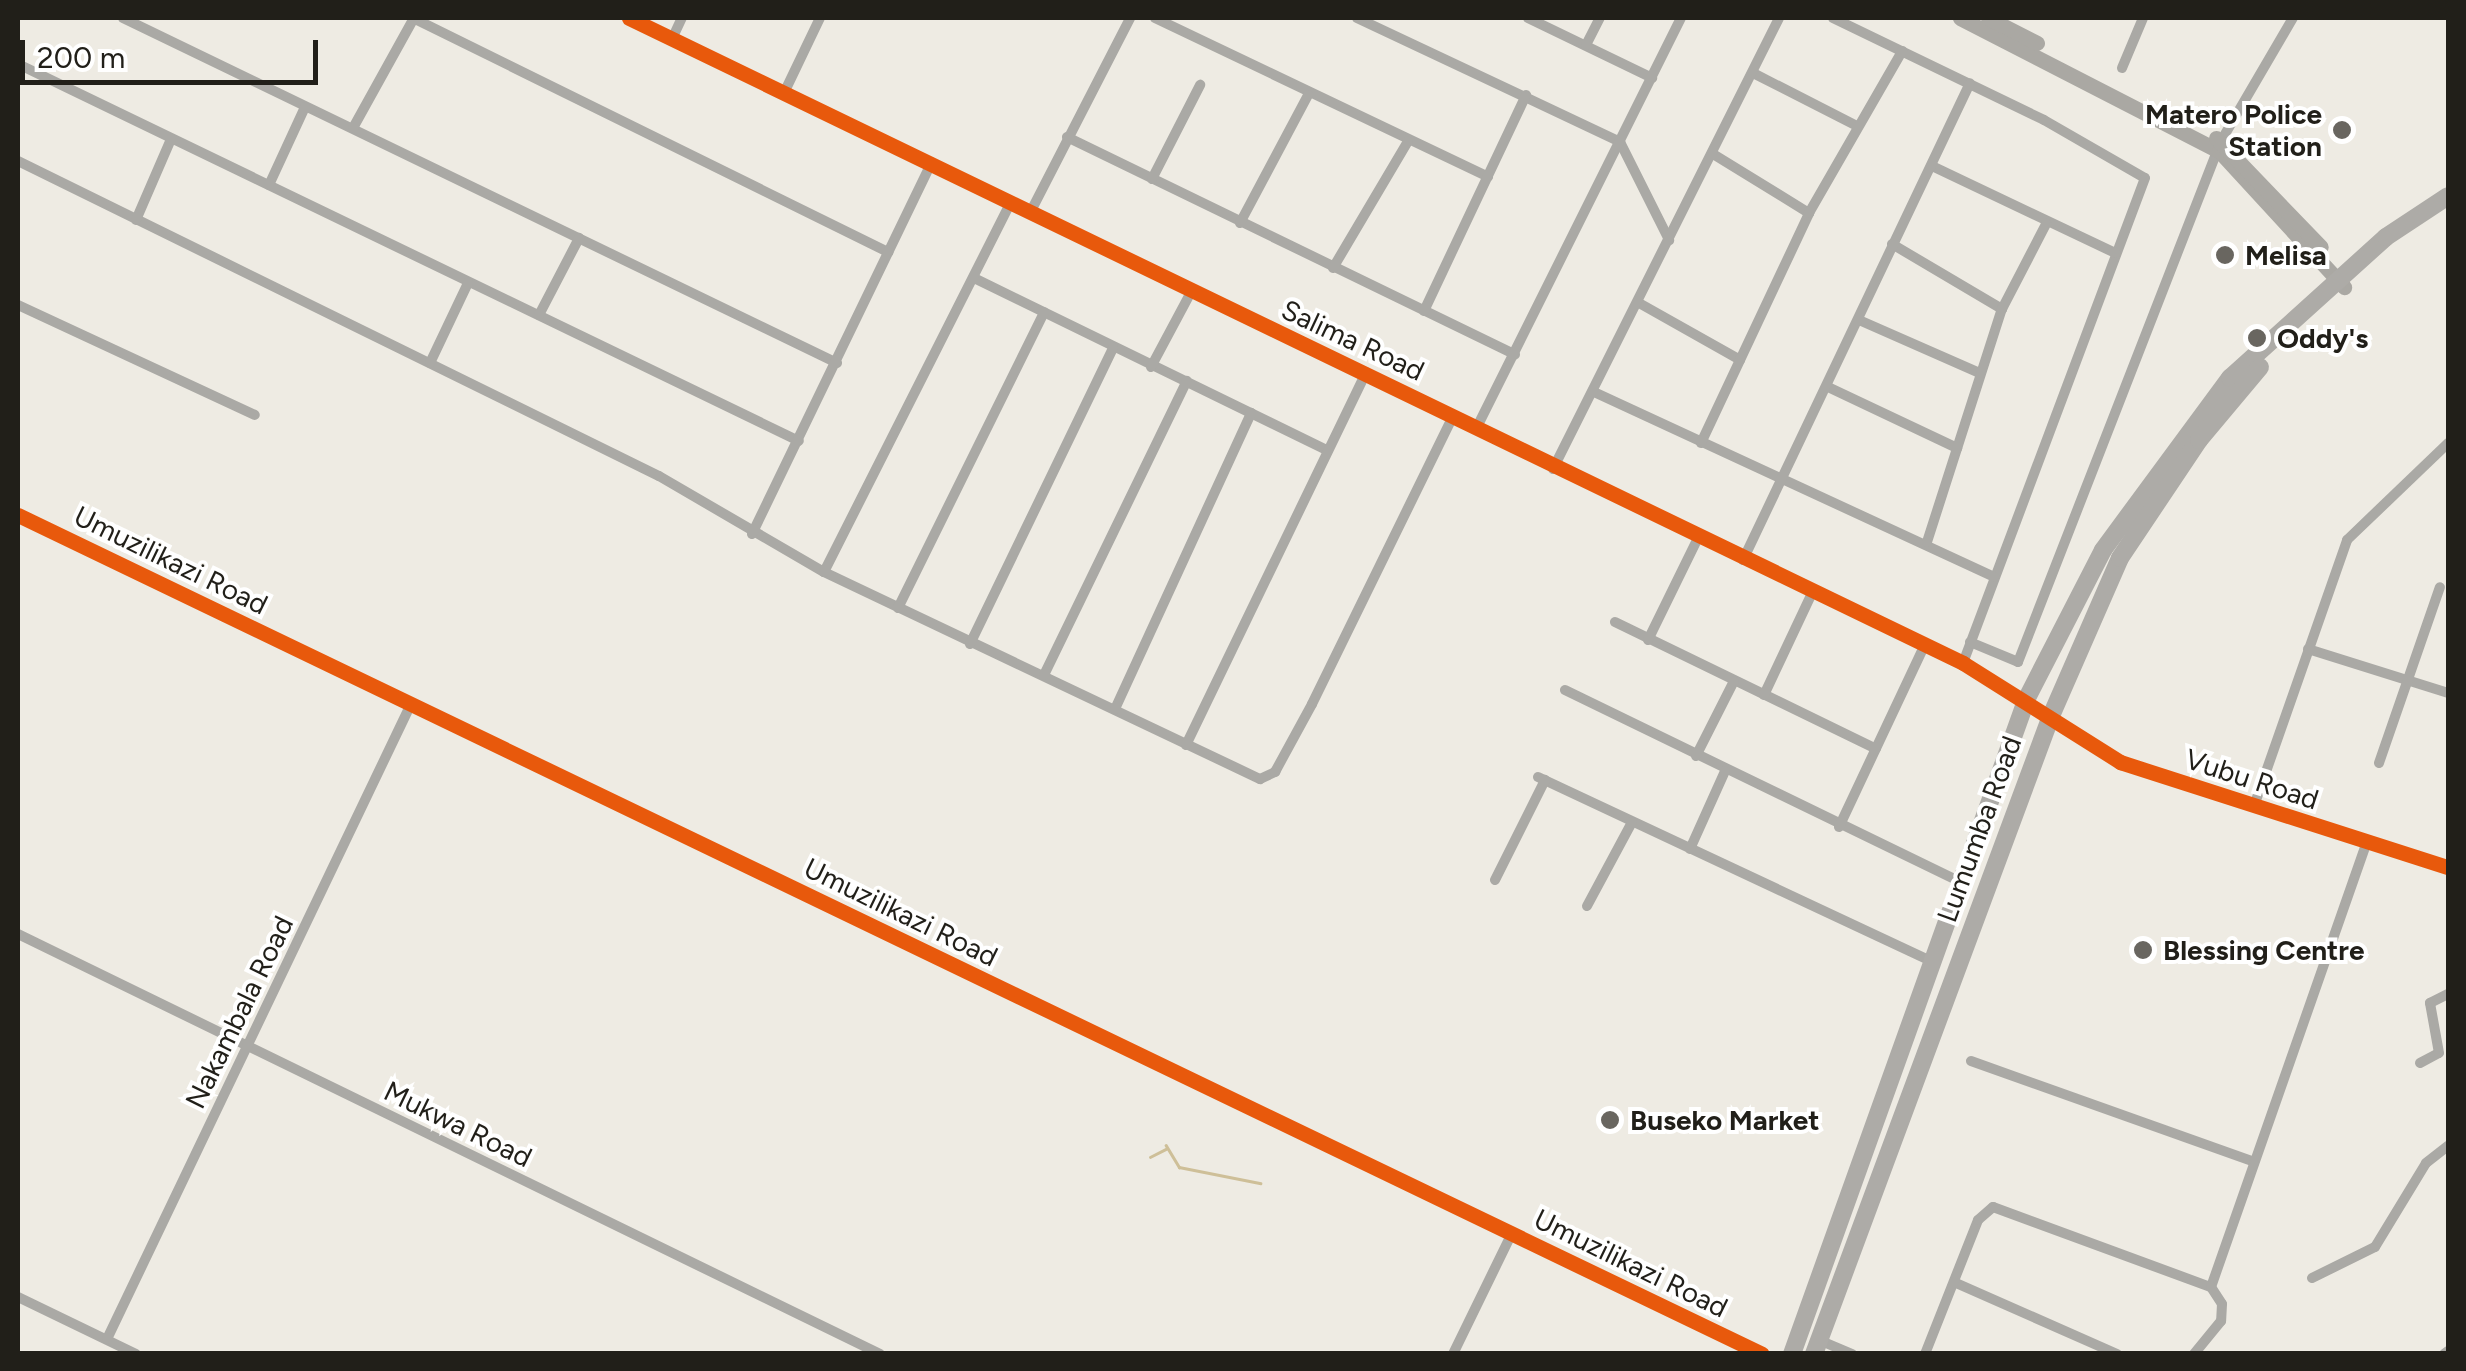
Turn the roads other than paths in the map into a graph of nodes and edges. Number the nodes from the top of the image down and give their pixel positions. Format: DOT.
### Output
graph roads {
  1 [pos="123,18"];
  2 [pos="414,18"];
  3 [pos="629,18"];
  4 [pos="682,18"];
  5 [pos="820,18"];
  6 [pos="1130,18"];
  7 [pos="1155,18"];
  8 [pos="1356,18"];
  9 [pos="1528,18"];
  10 [pos="1600,18"];
  11 [pos="1681,18"];
  12 [pos="1779,18"];
  13 [pos="1833,18"];
  14 [pos="1960,18"];
  15 [pos="1988,18"];
  16 [pos="2142,18"];
  17 [pos="2293,18"];
  18 [pos="443,22"];
  19 [pos="672,39"];
  20 [pos="1586,46"];
  21 [pos="1902,51"];
  22 [pos="18,64"];
  23 [pos="2122,68"];
  24 [pos="1755,74"];
  25 [pos="1652,78"];
  26 [pos="1970,82"];
  27 [pos="1200,85"];
  28 [pos="784,93"];
  29 [pos="1308,95"];
  30 [pos="1526,95"];
  31 [pos="304,107"];
  32 [pos="1855,125"];
  33 [pos="354,128"];
  34 [pos="1068,137"];
  35 [pos="172,139"];
  36 [pos="1408,141"];
  37 [pos="1620,142"];
  38 [pos="2220,146"];
  39 [pos="1713,154"];
  40 [pos="18,162"];
  41 [pos="932,162"];
  42 [pos="1932,166"];
  43 [pos="1488,177"];
  44 [pos="1152,179"];
  45 [pos="268,184"];
  46 [pos="2448,196"];
  47 [pos="1010,202"];
  48 [pos="2448,208"];
  49 [pos="1031,211"];
  50 [pos="1809,213"];
  51 [pos="136,220"];
  52 [pos="1240,223"];
  53 [pos="2046,224"];
  54 [pos="579,238"];
  55 [pos="1668,240"];
  56 [pos="1892,244"];
  57 [pos="888,252"];
  58 [pos="2115,253"];
  59 [pos="1334,268"];
  60 [pos="974,278"];
  61 [pos="2344,280"];
  62 [pos="468,284"];
  63 [pos="1191,292"];
  64 [pos="1639,303"];
  65 [pos="18,305"];
  66 [pos="2002,309"];
  67 [pos="1424,311"];
  68 [pos="1044,312"];
  69 [pos="539,314"];
  70 [pos="1858,320"];
  71 [pos="1113,348"];
  72 [pos="1516,355"];
  73 [pos="1740,360"];
  74 [pos="430,364"];
  75 [pos="837,364"];
  76 [pos="1150,367"];
  77 [pos="1366,372"];
  78 [pos="1980,373"];
  79 [pos="1187,381"];
  80 [pos="1828,387"];
  81 [pos="1594,392"];
  82 [pos="255,414"];
  83 [pos="1251,414"];
  84 [pos="1453,416"];
  85 [pos="1476,429"];
  86 [pos="799,440"];
  87 [pos="1702,443"];
  88 [pos="2448,443"];
  89 [pos="1957,448"];
  90 [pos="1325,449"];
  91 [pos="1553,469"];
  92 [pos="1782,478"];
  93 [pos="18,516"];
  94 [pos="752,534"];
  95 [pos="1698,538"];
  96 [pos="1926,542"];
  97 [pos="1743,560"];
  98 [pos="824,572"];
  99 [pos="1994,577"];
  100 [pos="2440,587"];
  101 [pos="1812,593"];
  102 [pos="898,608"];
  103 [pos="1615,622"];
  104 [pos="1648,640"];
  105 [pos="1970,642"];
  106 [pos="970,644"];
  107 [pos="1924,646"];
  108 [pos="2308,649"];
  109 [pos="1962,663"];
  110 [pos="1044,675"];
  111 [pos="1734,681"];
  112 [pos="2410,681"];
  113 [pos="1565,690"];
  114 [pos="2448,694"];
  115 [pos="1764,695"];
  116 [pos="2027,698"];
  117 [pos="412,704"];
  118 [pos="1115,709"];
  119 [pos="2050,716"];
  120 [pos="1186,746"];
  121 [pos="1876,749"];
  122 [pos="1696,756"];
  123 [pos="2379,763"];
  124 [pos="1726,770"];
  125 [pos="2254,806"];
  126 [pos="1632,822"];
  127 [pos="1839,828"];
  128 [pos="2366,842"];
  129 [pos="1690,849"];
  130 [pos="2448,867"];
  131 [pos="1494,880"];
  132 [pos="1959,881"];
  133 [pos="1587,906"];
  134 [pos="18,934"];
  135 [pos="1928,960"];
  136 [pos="2448,994"];
  137 [pos="248,1046"];
  138 [pos="1971,1060"];
  139 [pos="2420,1063"];
  140 [pos="2448,1146"];
  141 [pos="2254,1162"];
  142 [pos="1512,1233"];
  143 [pos="2312,1278"];
  144 [pos="1956,1283"];
  145 [pos="2210,1287"];
  146 [pos="18,1297"];
  147 [pos="107,1339"];
  148 [pos="1816,1347"];
  149 [pos="136,1354"];
  150 [pos="880,1354"];
  151 [pos="1453,1354"];
  152 [pos="1762,1354"];
  153 [pos="1792,1354"];
  154 [pos="1852,1354"];
  155 [pos="1925,1354"];
  156 [pos="2117,1354"];
  157 [pos="2194,1354"];
  1 -- 31 [label="street"];
  2 -- 18 [label="street"];
  2 -- 33 [label="street"];
  3 -- 19 [label="street, Salima Road"];
  4 -- 19 [label="street"];
  5 -- 28 [label="street"];
  6 -- 34 [label="street"];
  7 -- 29 [label="street"];
  8 -- 30 [label="street"];
  9 -- 20 [label="street"];
  10 -- 20 [label="street"];
  11 -- 25 [label="street"];
  12 -- 24 [label="street"];
  13 -- 21 [label="street"];
  14 -- 38 [label="main road"];
  15 -- 38 [label="main road"];
  16 -- 23 [label="street"];
  17 -- 38 [label="street"];
  18 -- 57 [label="street"];
  19 -- 28 [label="street, Salima Road"];
  20 -- 25 [label="street"];
  21 -- 26 [label="street"];
  21 -- 32 [label="street"];
  22 -- 35 [label="street"];
  24 -- 32 [label="street"];
  24 -- 39 [label="street"];
  25 -- 37 [label="street"];
  26 -- 42 [label="street"];
  26 -- 58 [label="street"];
  27 -- 44 [label="street"];
  28 -- 41 [label="street, Salima Road"];
  29 -- 36 [label="street"];
  29 -- 52 [label="street"];
  30 -- 37 [label="street"];
  30 -- 43 [label="street"];
  31 -- 33 [label="street"];
  31 -- 45 [label="street"];
  32 -- 50 [label="street"];
  33 -- 54 [label="street"];
  34 -- 44 [label="street"];
  34 -- 49 [label="street"];
  35 -- 45 [label="street"];
  35 -- 51 [label="street"];
  36 -- 43 [label="street"];
  36 -- 59 [label="street"];
  37 -- 55 [label="street"];
  37 -- 72 [label="street"];
  38 -- 61 [label="main road"];
  38 -- 105 [label="street"];
  39 -- 50 [label="street"];
  39 -- 55 [label="street"];
  40 -- 51 [label="street"];
  41 -- 47 [label="street, Salima Road"];
  41 -- 57 [label="street"];
  42 -- 53 [label="street"];
  42 -- 56 [label="street"];
  43 -- 67 [label="street"];
  44 -- 52 [label="street"];
  45 -- 62 [label="street"];
  46 -- 61 [label="main road, Lumumba Road"];
  47 -- 49 [label="street, Salima Road"];
  47 -- 60 [label="street"];
  48 -- 61 [label="main road, Lumumba Road"];
  49 -- 63 [label="street, Salima Road"];
  50 -- 73 [label="street"];
  51 -- 74 [label="street"];
  52 -- 59 [label="street"];
  53 -- 58 [label="street"];
  53 -- 66 [label="street"];
  54 -- 69 [label="street"];
  54 -- 75 [label="street"];
  55 -- 64 [label="street"];
  56 -- 66 [label="street"];
  56 -- 70 [label="street"];
  57 -- 75 [label="street"];
  58 -- 99 [label="street"];
  59 -- 67 [label="street"];
  60 -- 68 [label="street"];
  60 -- 98 [label="street"];
  61 -- 116 [label="main road, Lumumba Road"];
  61 -- 119 [label="main road, Lumumba Road"];
  62 -- 69 [label="street"];
  62 -- 74 [label="street"];
  63 -- 76 [label="street"];
  63 -- 77 [label="street, Salima Road"];
  64 -- 73 [label="street"];
  64 -- 81 [label="street"];
  65 -- 82 [label="street"];
  66 -- 78 [label="street"];
  67 -- 72 [label="street"];
  68 -- 71 [label="street"];
  68 -- 102 [label="street"];
  69 -- 86 [label="street"];
  70 -- 78 [label="street"];
  70 -- 80 [label="street"];
  71 -- 76 [label="street"];
  71 -- 106 [label="street"];
  72 -- 85 [label="street"];
  73 -- 87 [label="street"];
  74 -- 94 [label="street"];
  75 -- 86 [label="street"];
  76 -- 79 [label="street"];
  77 -- 84 [label="street, Salima Road"];
  77 -- 90 [label="street"];
  78 -- 89 [label="street"];
  79 -- 83 [label="street"];
  79 -- 110 [label="street"];
  80 -- 89 [label="street"];
  80 -- 92 [label="street"];
  81 -- 87 [label="street"];
  81 -- 91 [label="street"];
  83 -- 90 [label="street"];
  83 -- 118 [label="street"];
  84 -- 85 [label="street, Salima Road"];
  84 -- 120 [label="street"];
  85 -- 91 [label="street, Salima Road"];
  86 -- 94 [label="street"];
  87 -- 92 [label="street"];
  88 -- 108 [label="street"];
  89 -- 96 [label="street"];
  90 -- 120 [label="street"];
  91 -- 95 [label="street, Salima Road"];
  92 -- 96 [label="street"];
  92 -- 97 [label="street"];
  93 -- 117 [label="street, Umuzilikazi Road"];
  94 -- 98 [label="street"];
  95 -- 97 [label="street, Salima Road"];
  95 -- 104 [label="street"];
  96 -- 99 [label="street"];
  97 -- 101 [label="street, Salima Road"];
  98 -- 102 [label="street"];
  99 -- 105 [label="street"];
  100 -- 112 [label="street"];
  101 -- 107 [label="street, Salima Road"];
  101 -- 115 [label="street"];
  102 -- 106 [label="street"];
  103 -- 104 [label="street"];
  104 -- 111 [label="street"];
  105 -- 109 [label="street"];
  106 -- 110 [label="street"];
  107 -- 109 [label="street, Salima Road"];
  107 -- 121 [label="street"];
  108 -- 112 [label="street"];
  108 -- 125 [label="street"];
  109 -- 116 [label="street, Salima Road"];
  110 -- 118 [label="street"];
  111 -- 115 [label="street"];
  111 -- 122 [label="street"];
  112 -- 114 [label="street"];
  112 -- 123 [label="street"];
  113 -- 122 [label="street"];
  115 -- 121 [label="street"];
  116 -- 119 [label="street, Salima Road"];
  116 -- 132 [label="main road, Lumumba Road"];
  117 -- 137 [label="street, Nakambala Road"];
  117 -- 142 [label="street, Umuzilikazi Road"];
  118 -- 120 [label="street"];
  119 -- 125 [label="street, Vubu Road"];
  119 -- 148 [label="main road, Lumumba Road"];
  121 -- 127 [label="street"];
  122 -- 124 [label="street"];
  124 -- 127 [label="street"];
  124 -- 129 [label="street"];
  125 -- 128 [label="street, Vubu Road"];
  126 -- 129 [label="street"];
  126 -- 131 [label="street"];
  126 -- 133 [label="street"];
  127 -- 132 [label="street"];
  128 -- 130 [label="street, Vubu Road"];
  128 -- 141 [label="street"];
  129 -- 135 [label="street"];
  132 -- 135 [label="main road, Lumumba Road"];
  134 -- 137 [label="street, Mukwa Road"];
  135 -- 153 [label="main road, Lumumba Road"];
  136 -- 139 [label="street"];
  137 -- 147 [label="street, Nakambala Road"];
  137 -- 150 [label="street, Mukwa Road"];
  138 -- 141 [label="street"];
  140 -- 143 [label="street"];
  141 -- 145 [label="street"];
  142 -- 151 [label="street"];
  142 -- 152 [label="street, Umuzilikazi Road"];
  144 -- 145 [label="street"];
  144 -- 155 [label="street"];
  144 -- 156 [label="street"];
  145 -- 157 [label="street"];
  146 -- 147 [label="street"];
  147 -- 149 [label="street"];
  148 -- 154 [label="street"];
}
